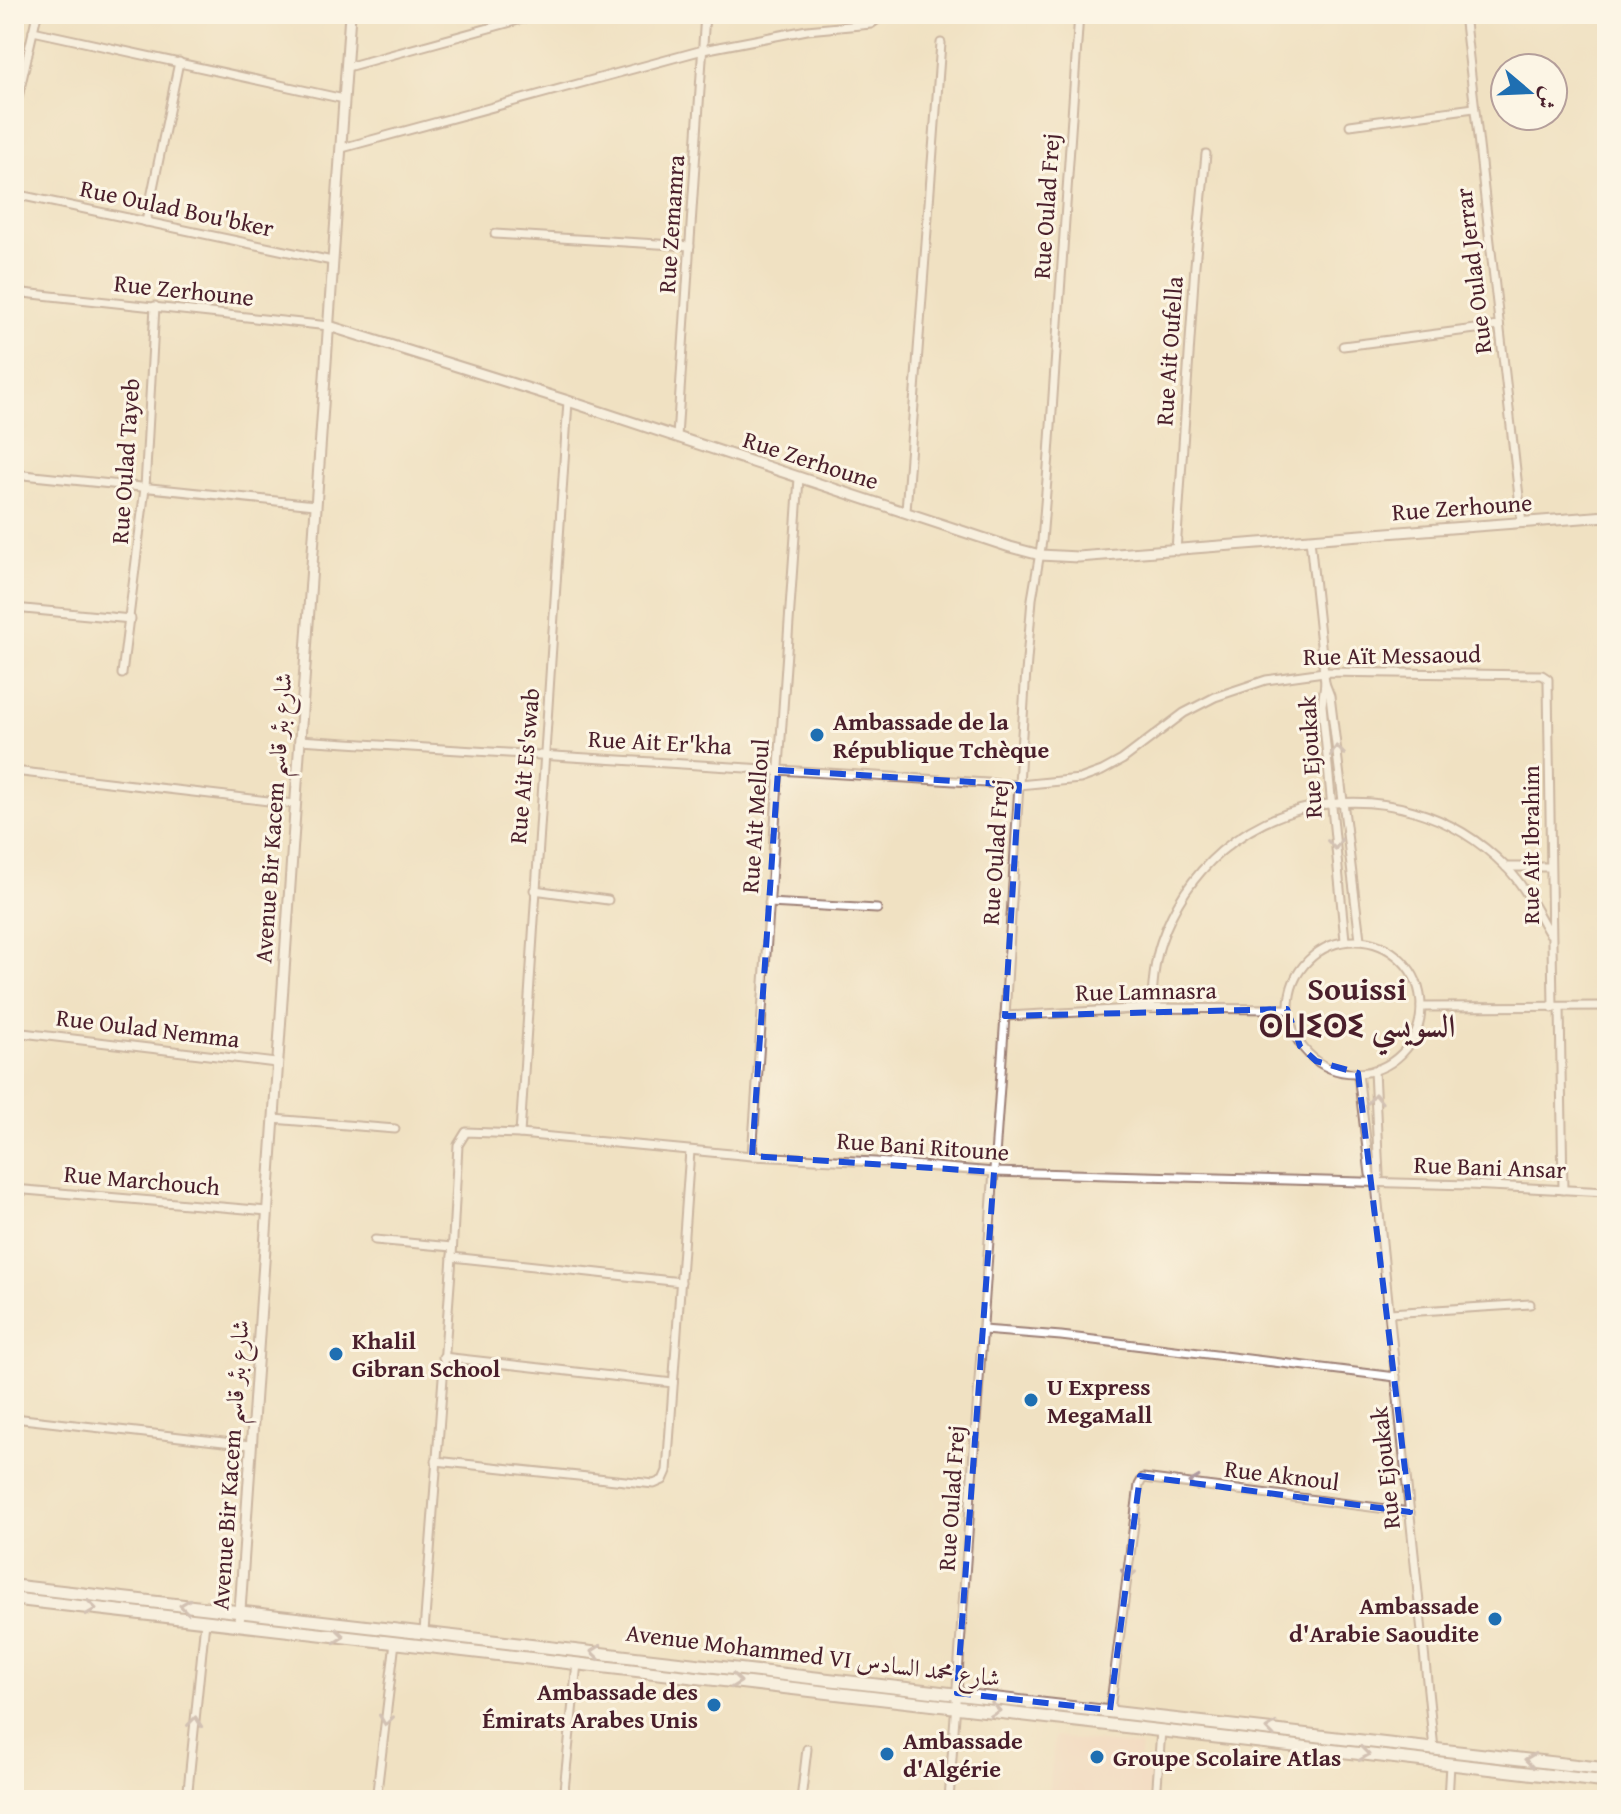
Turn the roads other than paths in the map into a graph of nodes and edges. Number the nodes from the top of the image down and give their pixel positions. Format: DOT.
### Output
graph roads {
  1 [pos="37,14"];
  2 [pos="350,14"];
  3 [pos="540,14"];
  4 [pos="705,14"];
  5 [pos="880,14"];
  6 [pos="1079,14"];
  7 [pos="1464,14"];
  8 [pos="509,18"];
  9 [pos="33,31"];
  10 [pos="941,43"];
  11 [pos="703,50"];
  12 [pos="179,62"];
  13 [pos="347,67"];
  14 [pos="344,99"];
  15 [pos="1474,108"];
  16 [pos="14,115"];
  17 [pos="1350,125"];
  18 [pos="342,148"];
  19 [pos="1206,154"];
  20 [pos="14,194"];
  21 [pos="146,222"];
  22 [pos="495,234"];
  23 [pos="690,246"];
  24 [pos="332,261"];
  25 [pos="14,292"];
  26 [pos="155,306"];
  27 [pos="329,326"];
  28 [pos="1499,326"];
  29 [pos="1343,346"];
  30 [pos="568,401"];
  31 [pos="677,437"];
  32 [pos="14,474"];
  33 [pos="799,478"];
  34 [pos="145,488"];
  35 [pos="315,505"];
  36 [pos="906,511"];
  37 [pos="1607,516"];
  38 [pos="1522,523"];
  39 [pos="1310,539"];
  40 [pos="1176,551"];
  41 [pos="1040,555"];
  42 [pos="14,608"];
  43 [pos="131,619"];
  44 [pos="1324,672"];
  45 [pos="122,674"];
  46 [pos="1325,683"];
  47 [pos="1548,683"];
  48 [pos="299,740"];
  49 [pos="544,756"];
  50 [pos="778,770"];
  51 [pos="14,771"];
  52 [pos="1019,785"];
  53 [pos="1331,802"];
  54 [pos="1343,802"];
  55 [pos="294,804"];
  56 [pos="1506,867"];
  57 [pos="1550,867"];
  58 [pos="534,890"];
  59 [pos="608,900"];
  60 [pos="769,903"];
  61 [pos="877,909"];
  62 [pos="1550,935"];
  63 [pos="1360,939"];
  64 [pos="1345,940"];
  65 [pos="1607,1006"];
  66 [pos="1421,1007"];
  67 [pos="1151,1008"];
  68 [pos="1556,1008"];
  69 [pos="1287,1009"];
  70 [pos="1005,1016"];
  71 [pos="14,1032"];
  72 [pos="276,1063"];
  73 [pos="1374,1070"];
  74 [pos="1358,1073"];
  75 [pos="273,1119"];
  76 [pos="395,1129"];
  77 [pos="520,1134"];
  78 [pos="690,1151"];
  79 [pos="752,1156"];
  80 [pos="994,1172"];
  81 [pos="1374,1184"];
  82 [pos="14,1189"];
  83 [pos="1563,1190"];
  84 [pos="1607,1192"];
  85 [pos="267,1211"];
  86 [pos="375,1240"];
  87 [pos="452,1252"];
  88 [pos="681,1282"];
  89 [pos="1530,1304"];
  90 [pos="1389,1313"];
  91 [pos="983,1330"];
  92 [pos="443,1357"];
  93 [pos="1396,1377"];
  94 [pos="673,1383"];
  95 [pos="14,1418"];
  96 [pos="250,1445"];
  97 [pos="436,1461"];
  98 [pos="1410,1512"];
  99 [pos="14,1586"];
  100 [pos="14,1599"];
  101 [pos="240,1612"];
  102 [pos="205,1621"];
  103 [pos="239,1625"];
  104 [pos="424,1632"];
  105 [pos="395,1642"];
  106 [pos="577,1663"];
  107 [pos="957,1699"];
  108 [pos="1110,1710"];
  109 [pos="1161,1730"];
  110 [pos="807,1749"];
  111 [pos="1434,1749"];
  112 [pos="1450,1764"];
  113 [pos="1607,1769"];
  114 [pos="1607,1782"];
  115 [pos="187,1800"];
  116 [pos="376,1800"];
  117 [pos="563,1800"];
  118 [pos="801,1800"];
  119 [pos="949,1800"];
  120 [pos="1156,1800"];
  121 [pos="1448,1800"];
  1 -- 9 [label="street"];
  2 -- 13 [label="street, Avenue Bir Kacem شارع بئر قاسم"];
  3 -- 8 [label="street"];
  4 -- 11 [label="street, Rue Zemamra"];
  5 -- 11 [label="street"];
  6 -- 41 [label="street, Rue Oulad Frej"];
  7 -- 15 [label="street, Rue Oulad Jerrar"];
  8 -- 13 [label="street"];
  9 -- 12 [label="street"];
  9 -- 16 [label="street"];
  10 -- 36 [label="street"];
  11 -- 18 [label="street"];
  11 -- 23 [label="street, Rue Zemamra"];
  12 -- 14 [label="street"];
  12 -- 21 [label="street"];
  13 -- 14 [label="street, Avenue Bir Kacem شارع بئر قاسم"];
  14 -- 18 [label="street, Avenue Bir Kacem شارع بئر قاسم"];
  15 -- 17 [label="street"];
  15 -- 28 [label="street, Rue Oulad Jerrar"];
  18 -- 24 [label="street, Avenue Bir Kacem شارع بئر قاسم"];
  19 -- 40 [label="street, Rue Ait Oufella"];
  20 -- 21 [label="street, Rue Oulad Bou'bker"];
  21 -- 24 [label="street, Rue Oulad Bou'bker"];
  22 -- 23 [label="street"];
  23 -- 31 [label="street, Rue Zemamra"];
  24 -- 27 [label="street, Avenue Bir Kacem شارع بئر قاسم"];
  25 -- 26 [label="street, Rue Zerhoune"];
  26 -- 27 [label="street, Rue Zerhoune"];
  26 -- 34 [label="street, Rue Oulad Tayeb"];
  27 -- 30 [label="street, Rue Zerhoune"];
  27 -- 35 [label="street, Avenue Bir Kacem شارع بئر قاسم"];
  28 -- 29 [label="street"];
  28 -- 38 [label="street, Rue Oulad Jerrar"];
  30 -- 31 [label="street, Rue Zerhoune"];
  30 -- 49 [label="street, Rue Ait Es'swab"];
  31 -- 33 [label="street, Rue Zerhoune"];
  32 -- 34 [label="street"];
  33 -- 36 [label="street, Rue Zerhoune"];
  33 -- 50 [label="street, Rue Ait Melloul"];
  34 -- 35 [label="street"];
  34 -- 43 [label="street, Rue Oulad Tayeb"];
  35 -- 48 [label="street, Avenue Bir Kacem شارع بئر قاسم"];
  36 -- 41 [label="street, Rue Zerhoune"];
  37 -- 38 [label="street, Rue Zerhoune"];
  38 -- 39 [label="street, Rue Zerhoune"];
  39 -- 40 [label="street, Rue Zerhoune"];
  39 -- 44 [label="street, Rue Ejoukak"];
  40 -- 41 [label="street, Rue Zerhoune"];
  41 -- 52 [label="street, Rue Oulad Frej"];
  42 -- 43 [label="street"];
  43 -- 45 [label="street, Rue Oulad Tayeb"];
  44 -- 46 [label="street, Rue Ejoukak"];
  44 -- 47 [label="street, Rue Aït Messaoud"];
  44 -- 52 [label="street, Rue Aït Messaoud"];
  46 -- 53 [label="street, Rue Ejoukak"];
  54 -- 46 [label="street, Rue Ejoukak, one-way"];
  47 -- 57 [label="street, Rue Ait Ibrahim"];
  48 -- 49 [label="street, Rue Ait Er'kha"];
  48 -- 55 [label="street, Avenue Bir Kacem شارع بئر قاسم"];
  49 -- 50 [label="street, Rue Ait Er'kha"];
  49 -- 58 [label="street, Rue Ait Es'swab"];
  50 -- 52 [label="street, Rue Ait Er'kha"];
  50 -- 60 [label="street, Rue Ait Melloul"];
  51 -- 55 [label="street"];
  52 -- 70 [label="street, Rue Oulad Frej"];
  53 -- 54 [label="street"];
  53 -- 64 [label="street, Rue Ejoukak, one-way"];
  53 -- 67 [label="street"];
  54 -- 56 [label="street"];
  54 -- 63 [label="street, Rue Ejoukak"];
  55 -- 72 [label="street, Avenue Bir Kacem شارع بئر قاسم"];
  56 -- 57 [label="street"];
  56 -- 62 [label="street"];
  57 -- 62 [label="street, Rue Ait Ibrahim"];
  58 -- 59 [label="street"];
  58 -- 77 [label="street, Rue Ait Es'swab"];
  60 -- 61 [label="street"];
  60 -- 79 [label="street, Rue Ait Melloul"];
  62 -- 68 [label="street, Rue Ait Ibrahim"];
  63 -- 64 [label="street"];
  63 -- 66 [label="street"];
  64 -- 69 [label="street"];
  65 -- 68 [label="street"];
  66 -- 68 [label="street"];
  66 -- 73 [label="street"];
  67 -- 69 [label="street, Rue Lamnasra"];
  67 -- 70 [label="street, Rue Lamnasra"];
  68 -- 83 [label="street, Rue Ait Ibrahim"];
  69 -- 74 [label="street"];
  70 -- 80 [label="street, Rue Oulad Frej"];
  71 -- 72 [label="street, Rue Oulad Nemma"];
  72 -- 75 [label="street, Avenue Bir Kacem شارع بئر قاسم"];
  73 -- 74 [label="street"];
  81 -- 73 [label="street, Rue Ejoukak, one-way"];
  74 -- 81 [label="street, Rue Ejoukak"];
  75 -- 76 [label="street"];
  75 -- 85 [label="street, Avenue Bir Kacem شارع بئر قاسم"];
  77 -- 78 [label="street, Rue Bani Ritoune"];
  77 -- 87 [label="street, Rue Bani Ritoune"];
  78 -- 79 [label="street, Rue Bani Ritoune"];
  78 -- 88 [label="street"];
  79 -- 80 [label="street, Rue Bani Ritoune"];
  80 -- 81 [label="street, Rue Bani Ritoune"];
  80 -- 91 [label="street, Rue Oulad Frej"];
  81 -- 83 [label="street, Rue Bani Ansar"];
  81 -- 90 [label="street, Rue Ejoukak"];
  82 -- 85 [label="street, Rue Marchouch"];
  83 -- 84 [label="street, Rue Bani Ansar"];
  85 -- 96 [label="street, Avenue Bir Kacem شارع بئر قاسم"];
  86 -- 87 [label="street"];
  87 -- 88 [label="street"];
  87 -- 92 [label="street"];
  88 -- 94 [label="street"];
  89 -- 90 [label="street"];
  90 -- 93 [label="street, Rue Ejoukak"];
  91 -- 93 [label="street"];
  91 -- 107 [label="street, Rue Oulad Frej"];
  92 -- 94 [label="street"];
  92 -- 97 [label="street"];
  93 -- 98 [label="street, Rue Ejoukak"];
  94 -- 97 [label="street"];
  95 -- 96 [label="street"];
  96 -- 101 [label="street, Avenue Bir Kacem شارع بئر قاسم"];
  97 -- 104 [label="street"];
  98 -- 108 [label="street, Rue Aknoul, one-way"];
  98 -- 111 [label="street, Rue Ejoukak"];
  101 -- 99 [label="main road, Avenue Mohammed VI شارع محمد السادس, one-way"];
  100 -- 102 [label="main road, Avenue Mohammed VI شارع محمد السادس, one-way"];
  101 -- 103 [label="street, Avenue Bir Kacem شارع بئر قاسم"];
  101 -- 104 [label="main road, Avenue Mohammed VI شارع محمد السادس"];
  102 -- 103 [label="main road, Avenue Mohammed VI شارع محمد السادس"];
  115 -- 102 [label="street, one-way"];
  103 -- 105 [label="main road, Avenue Mohammed VI شارع محمد السادس, one-way"];
  107 -- 104 [label="main road, Avenue Mohammed VI شارع محمد السادس, one-way"];
  105 -- 106 [label="main road, Avenue Mohammed VI شارع محمد السادس"];
  105 -- 116 [label="street, one-way"];
  106 -- 107 [label="main road, Avenue Mohammed VI شارع محمد السادس, one-way"];
  106 -- 117 [label="street"];
  107 -- 108 [label="main road, Avenue Mohammed VI شارع محمد السادس"];
  107 -- 109 [label="main road, Avenue Mohammed VI شارع محمد السادس, one-way"];
  107 -- 119 [label="street, Rue Oulad Frej"];
  111 -- 108 [label="main road, Avenue Mohammed VI شارع محمد السادس, one-way"];
  109 -- 112 [label="main road, Avenue Mohammed VI شارع محمد السادس, one-way"];
  109 -- 120 [label="street"];
  110 -- 118 [label="street"];
  113 -- 111 [label="main road, Avenue Mohammed VI شارع محمد السادس, one-way"];
  112 -- 114 [label="main road, Avenue Mohammed VI شارع محمد السادس"];
  112 -- 121 [label="street"];
}
